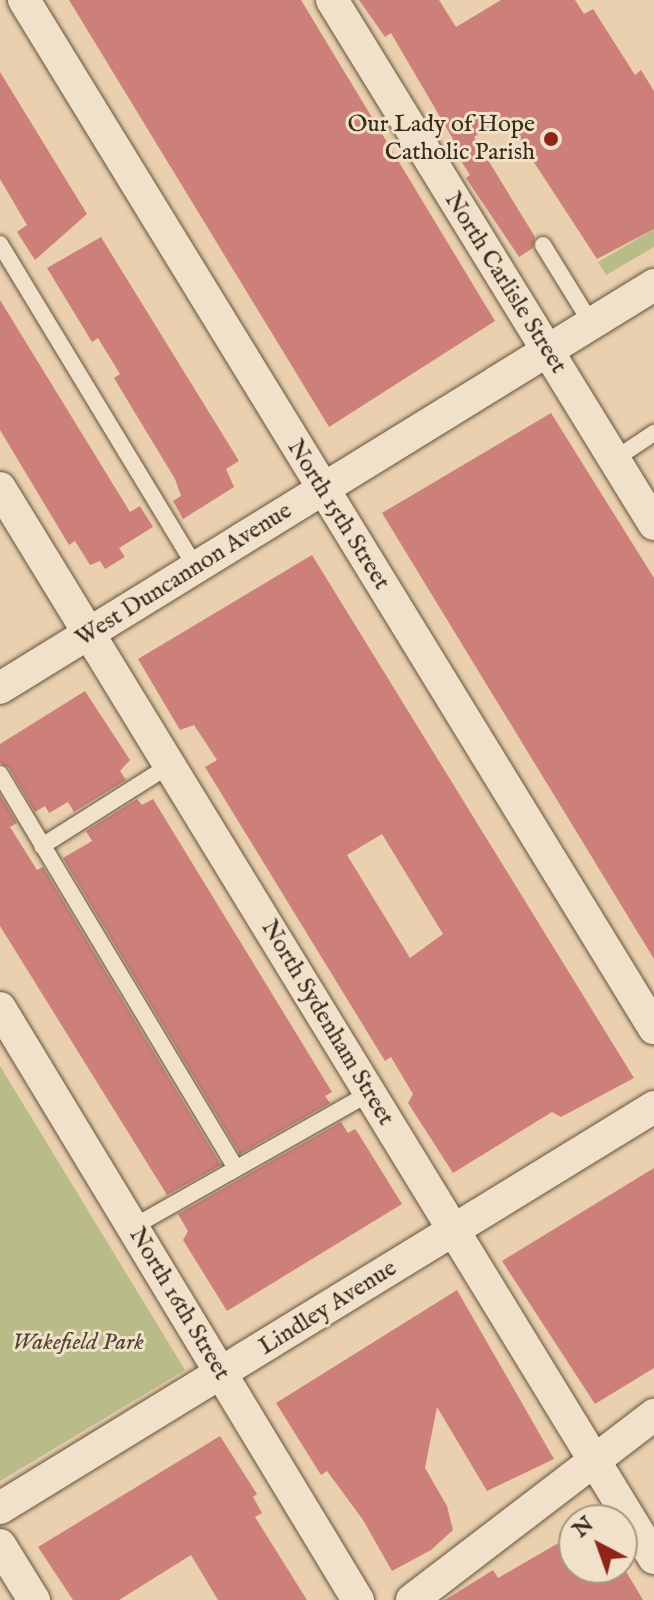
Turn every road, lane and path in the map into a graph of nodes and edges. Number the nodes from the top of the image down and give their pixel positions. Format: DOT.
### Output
graph roads {
  1 [pos="24,0"];
  2 [pos="332,0"];
  3 [pos="0,244"];
  4 [pos="543,245"];
  5 [pos="654,285"];
  6 [pos="591,323"];
  7 [pos="546,350"];
  8 [pos="654,433"];
  9 [pos="615,459"];
  10 [pos="0,488"];
  11 [pos="322,490"];
  12 [pos="654,524"];
  13 [pos="197,569"];
  14 [pos="90,633"];
  15 [pos="0,688"];
  16 [pos="170,765"];
  17 [pos="0,774"];
  18 [pos="42,846"];
  19 [pos="0,1008"];
  20 [pos="654,1028"];
  21 [pos="370,1093"];
  22 [pos="654,1107"];
  23 [pos="236,1168"];
  24 [pos="133,1227"];
  25 [pos="453,1230"];
  26 [pos="221,1375"];
  27 [pos="654,1415"];
  28 [pos="594,1461"];
  29 [pos="0,1508"];
  30 [pos="0,1545"];
  31 [pos="654,1558"];
  32 [pos="34,1600"];
  33 [pos="358,1600"];
  34 [pos="412,1600"];
  1 -- 11 [label="street, North 15th Street"];
  2 -- 7 [label="street, North Carlisle Street"];
  3 -- 13 [label="lane"];
  4 -- 6 [label="lane"];
  5 -- 6 [label="street, West Duncannon Avenue"];
  6 -- 7 [label="street, West Duncannon Avenue"];
  7 -- 9 [label="street, North Carlisle Street"];
  7 -- 11 [label="street, West Duncannon Avenue"];
  8 -- 9 [label="lane"];
  9 -- 12 [label="street, North Carlisle Street"];
  10 -- 14 [label="street, North Sydenham Street"];
  11 -- 13 [label="street, West Duncannon Avenue"];
  11 -- 20 [label="street, North 15th Street"];
  13 -- 14 [label="street, West Duncannon Avenue"];
  14 -- 15 [label="street, West Duncannon Avenue"];
  14 -- 16 [label="street, North Sydenham Street"];
  16 -- 18 [label="lane"];
  16 -- 21 [label="street, North Sydenham Street"];
  17 -- 18 [label="lane"];
  18 -- 23 [label="lane"];
  19 -- 24 [label="street, North 16th Street"];
  21 -- 23 [label="lane"];
  21 -- 25 [label="street, North Sydenham Street"];
  22 -- 25 [label="street, Lindley Avenue"];
  23 -- 24 [label="lane"];
  24 -- 26 [label="street, North 16th Street"];
  25 -- 26 [label="street, Lindley Avenue"];
  25 -- 28 [label="street, North Sydenham Street"];
  26 -- 29 [label="street, Lindley Avenue"];
  26 -- 33 [label="street, North 16th Street"];
  27 -- 28 [label="street"];
  28 -- 31 [label="street, North Sydenham Street"];
  28 -- 34 [label="street"];
  30 -- 32 [label="street"];
}
